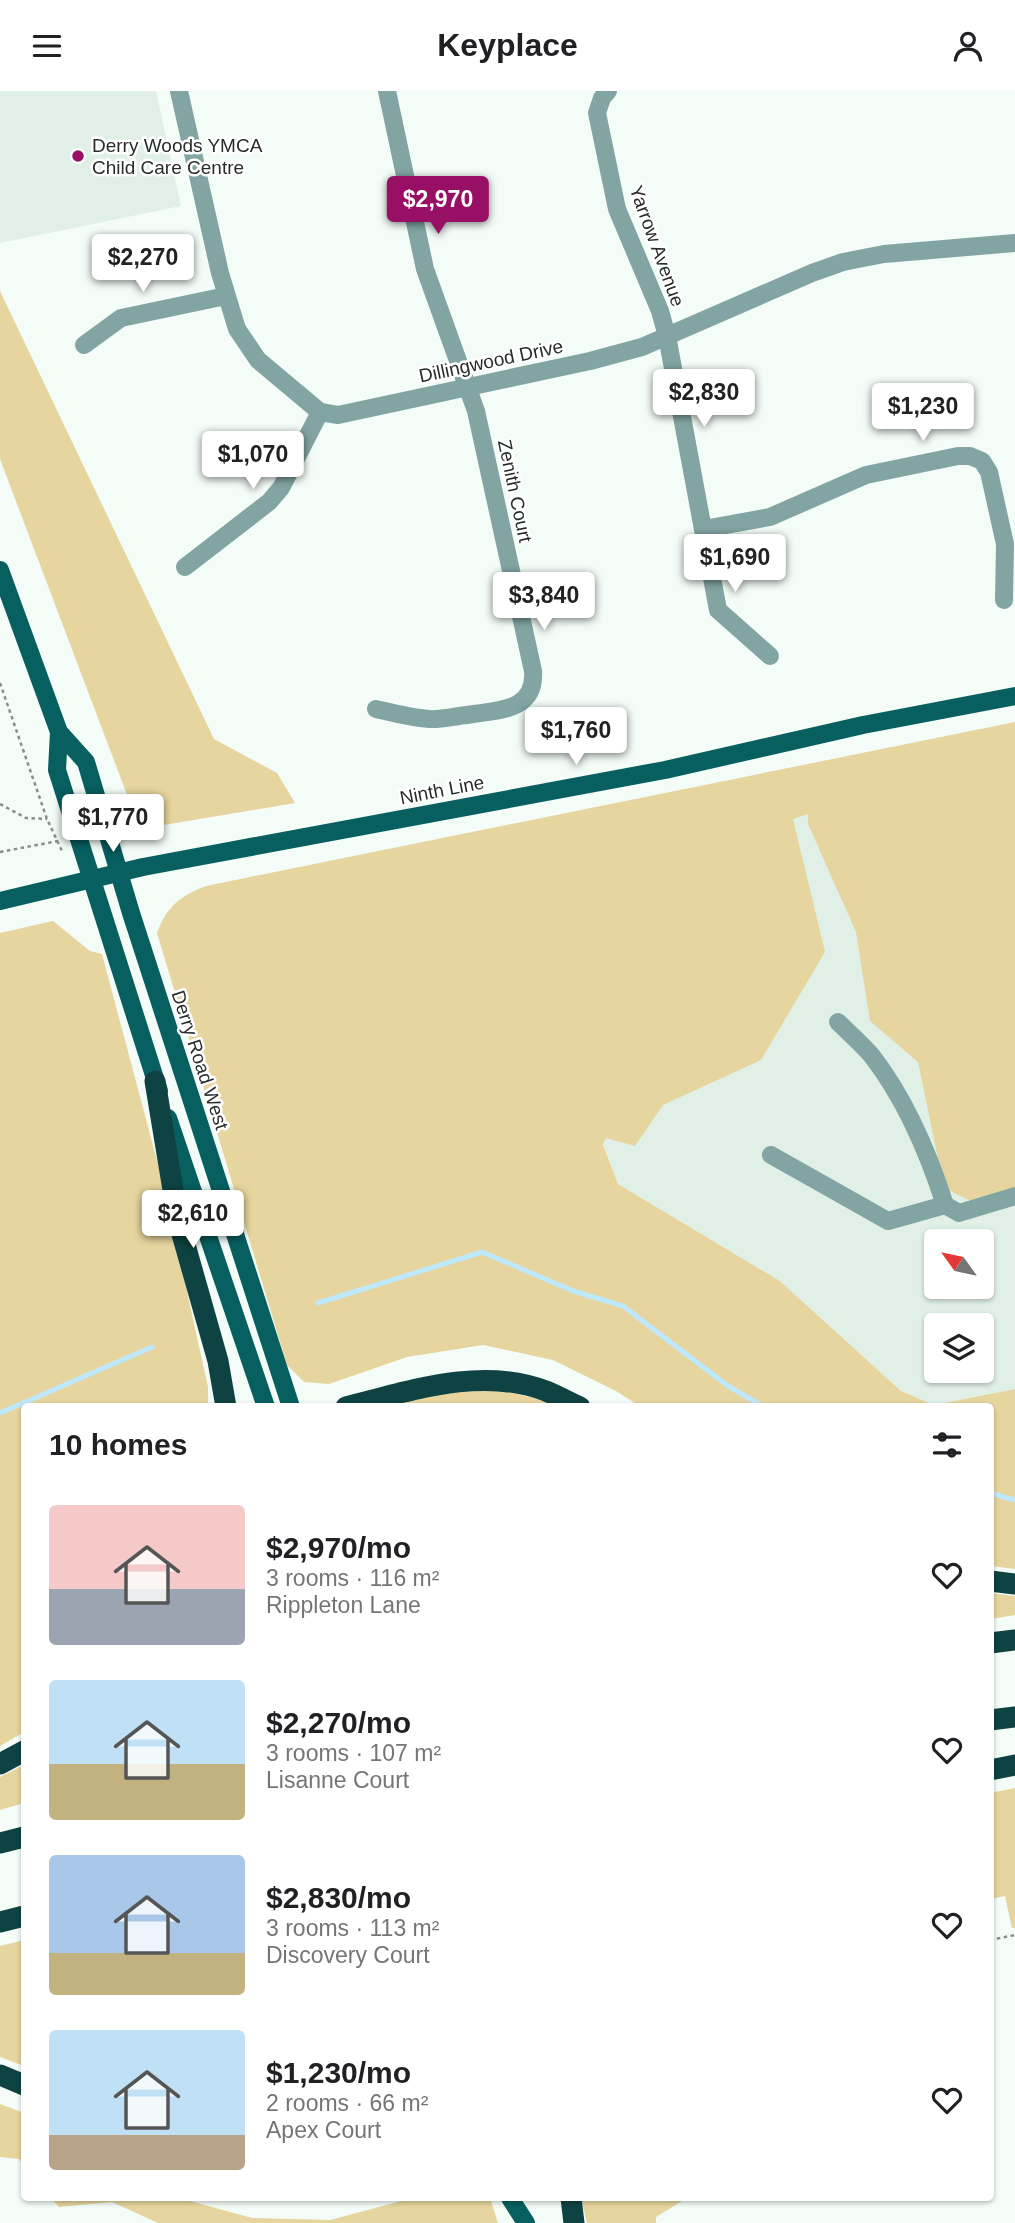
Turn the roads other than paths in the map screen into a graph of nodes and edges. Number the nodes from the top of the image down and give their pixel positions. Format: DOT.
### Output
graph roads {
  1 [pos="179,91"];
  2 [pos="387,91"];
  3 [pos="608,91"];
  4 [pos="1015,243"];
  5 [pos="226,296"];
  6 [pos="667,336"];
  7 [pos="84,345"];
  8 [pos="468,388"];
  9 [pos="320,412"];
  10 [pos="704,529"];
  11 [pos="185,567"];
  12 [pos="0,570"];
  13 [pos="1004,600"];
  14 [pos="770,656"];
  15 [pos="1015,696"];
  16 [pos="376,709"];
  17 [pos="59,733"];
  18 [pos="118,873"];
  19 [pos="92,879"];
  20 [pos="0,901"];
  21 [pos="838,1022"];
  22 [pos="155,1081"];
  23 [pos="771,1155"];
  24 [pos="1015,1196"];
  25 [pos="945,1205"];
  26 [pos="225,1403"];
  27 [pos="265,1403"];
  28 [pos="290,1403"];
  29 [pos="362,1403"];
  30 [pos="572,1403"];
  31 [pos="994,1581"];
  32 [pos="1015,1584"];
  33 [pos="1015,1640"];
  34 [pos="994,1643"];
  35 [pos="1015,1717"];
  36 [pos="994,1720"];
  37 [pos="21,1753"];
  38 [pos="0,1764"];
  39 [pos="1015,1765"];
  40 [pos="994,1769"];
  41 [pos="21,1838"];
  42 [pos="0,1843"];
  43 [pos="21,1917"];
  44 [pos="0,1922"];
  45 [pos="0,2075"];
  46 [pos="21,2084"];
  47 [pos="512,2201"];
  48 [pos="527,2201"];
  49 [pos="570,2201"];
  50 [pos="526,2221"];
  51 [pos="574,2223"];
  1 -- 5 [label="street"];
  2 -- 8 [label="street, Zenith Court"];
  3 -- 6 [label="street, Yarrow Avenue"];
  4 -- 6 [label="street, Dillingwood Drive"];
  5 -- 7 [label="street"];
  5 -- 9 [label="street"];
  6 -- 8 [label="street, Dillingwood Drive"];
  6 -- 10 [label="street, Yarrow Avenue"];
  8 -- 9 [label="street, Dillingwood Drive"];
  8 -- 16 [label="street, Zenith Court"];
  9 -- 11 [label="street"];
  10 -- 13 [label="street"];
  10 -- 14 [label="street, Yarrow Avenue"];
  12 -- 17 [label="main road, Derry Road West"];
  15 -- 18 [label="main road, Ninth Line"];
  17 -- 18 [label="main road, Derry Road West"];
  17 -- 19 [label="main road, Derry Road West"];
  18 -- 19 [label="main road, Ninth Line"];
  18 -- 28 [label="main road, Derry Road West"];
  19 -- 20 [label="main road, Ninth Line"];
  19 -- 22 [label="main road, Derry Road West"];
  21 -- 25 [label="street"];
  22 -- 26 [label="highway"];
  22 -- 27 [label="main road, Derry Road West"];
  23 -- 25 [label="street"];
  24 -- 25 [label="street"];
  29 -- 30 [label="highway"];
  31 -- 32 [label="highway"];
  33 -- 34 [label="highway"];
  35 -- 36 [label="highway"];
  37 -- 38 [label="highway"];
  39 -- 40 [label="highway"];
  41 -- 42 [label="highway"];
  43 -- 44 [label="highway"];
  45 -- 46 [label="highway"];
  47 -- 50 [label="main road"];
  48 -- 50 [label="main road"];
  49 -- 51 [label="highway"];
}
